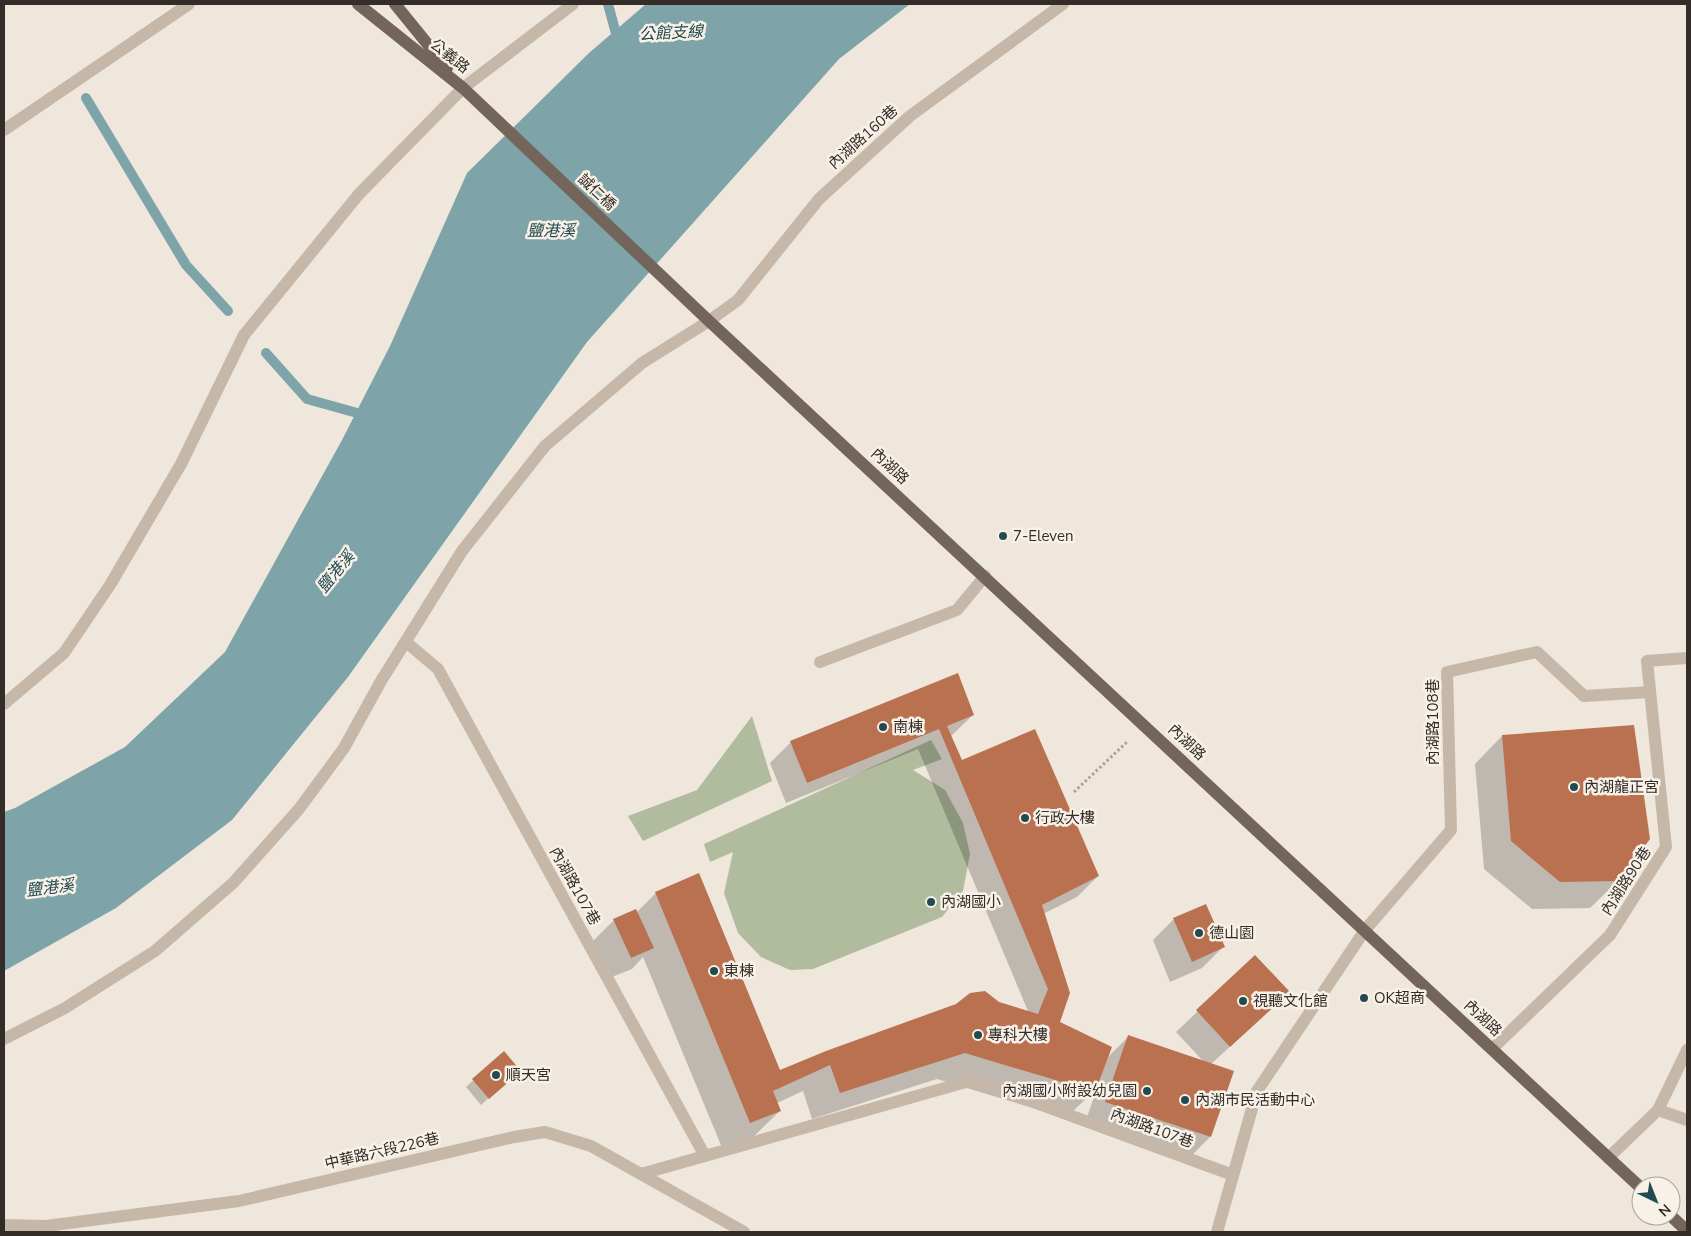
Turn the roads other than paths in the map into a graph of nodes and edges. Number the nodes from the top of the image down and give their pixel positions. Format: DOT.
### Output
graph roads {
  1 [pos="189,4"];
  2 [pos="358,4"];
  3 [pos="395,4"];
  4 [pos="1063,4"];
  5 [pos="570,6"];
  6 [pos="463,88"];
  7 [pos="4,130"];
  8 [pos="709,321"];
  9 [pos="985,576"];
  10 [pos="406,642"];
  11 [pos="1687,658"];
  12 [pos="820,662"];
  13 [pos="1650,692"];
  14 [pos="4,704"];
  15 [pos="1365,930"];
  16 [pos="4,1039"];
  17 [pos="1492,1049"];
  18 [pos="1687,1050"];
  19 [pos="1658,1110"];
  20 [pos="1687,1120"];
  21 [pos="705,1156"];
  22 [pos="1608,1158"];
  23 [pos="641,1174"];
  24 [pos="1233,1175"];
  25 [pos="1631,1179"];
  26 [pos="4,1225"];
  27 [pos="744,1232"];
  28 [pos="1217,1232"];
  1 -- 7 [label="street"];
  2 -- 6 [label="main road, 公義路"];
  3 -- 6 [label="main road, 公義路"];
  4 -- 8 [label="street, 內湖路160巷"];
  5 -- 6 [label="street"];
  6 -- 8 [label="main road, 誠仁橋"];
  6 -- 14 [label="street"];
  8 -- 9 [label="main road, 內湖路"];
  8 -- 10 [label="street, 內湖路160巷"];
  9 -- 12 [label="street"];
  9 -- 15 [label="main road, 內湖路"];
  10 -- 16 [label="street, 內湖路160巷"];
  10 -- 21 [label="street, 內湖路107巷"];
  11 -- 13 [label="street, 內湖路90巷"];
  13 -- 15 [label="street, 內湖路108巷"];
  13 -- 17 [label="street, 內湖路90巷"];
  15 -- 17 [label="main road, 內湖路"];
  15 -- 24 [label="street"];
  17 -- 22 [label="main road, 內湖路"];
  18 -- 19 [label="street"];
  19 -- 20 [label="street"];
  19 -- 22 [label="street"];
  21 -- 23 [label="street, 內湖路107巷"];
  21 -- 24 [label="street, 內湖路107巷"];
  22 -- 25 [label="main road, 內湖路"];
  23 -- 26 [label="street, 中華路六段226巷"];
  23 -- 27 [label="street, 中華路六段226巷"];
  24 -- 28 [label="street"];
}
